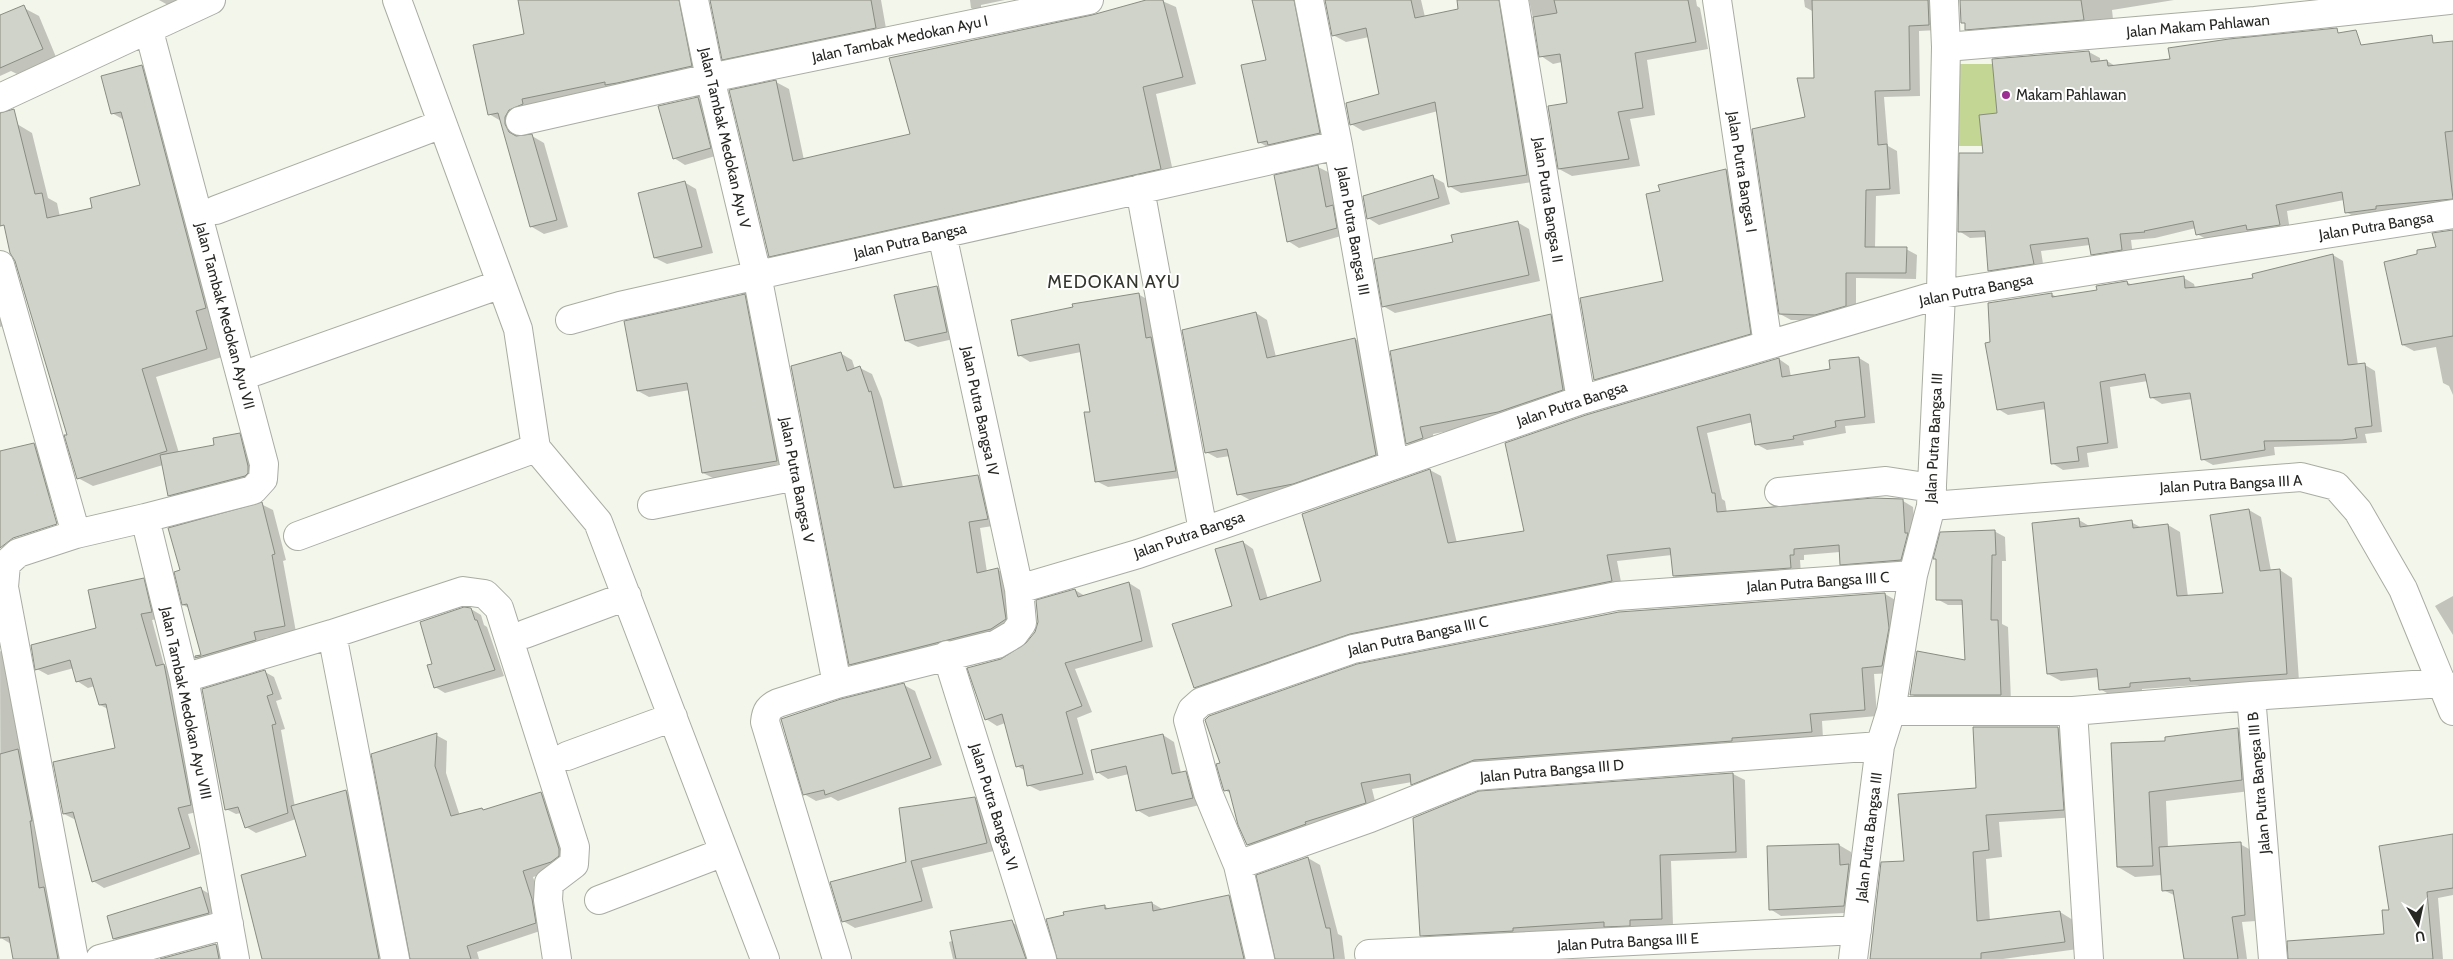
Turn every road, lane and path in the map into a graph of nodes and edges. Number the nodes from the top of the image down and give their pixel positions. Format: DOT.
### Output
graph roads {
  1 [pos="211,0"];
  2 [pos="397,0"];
  3 [pos="694,0"];
  4 [pos="1090,0"];
  5 [pos="1309,0"];
  6 [pos="1514,0"];
  7 [pos="1716,0"];
  8 [pos="1944,0"];
  9 [pos="2449,0"];
  10 [pos="149,31"];
  11 [pos="1946,47"];
  12 [pos="710,78"];
  13 [pos="0,98"];
  14 [pos="520,122"];
  15 [pos="442,124"];
  16 [pos="1338,145"];
  17 [pos="1140,189"];
  18 [pos="216,210"];
  19 [pos="2453,214"];
  20 [pos="942,234"];
  21 [pos="0,265"];
  22 [pos="757,276"];
  23 [pos="501,284"];
  24 [pos="1941,294"];
  25 [pos="570,320"];
  26 [pos="1768,345"];
  27 [pos="256,371"];
  28 [pos="1581,400"];
  29 [pos="536,448"];
  30 [pos="1394,464"];
  31 [pos="796,476"];
  32 [pos="1779,492"];
  33 [pos="1931,497"];
  34 [pos="652,505"];
  35 [pos="145,518"];
  36 [pos="1203,531"];
  37 [pos="76,534"];
  38 [pos="298,536"];
  39 [pos="1913,575"];
  40 [pos="1019,589"];
  41 [pos="627,596"];
  42 [pos="332,634"];
  43 [pos="524,634"];
  44 [pos="947,654"];
  45 [pos="184,678"];
  46 [pos="2443,683"];
  47 [pos="837,684"];
  48 [pos="2251,696"];
  49 [pos="2073,710"];
  50 [pos="1891,711"];
  51 [pos="2453,711"];
  52 [pos="673,717"];
  53 [pos="1880,746"];
  54 [pos="567,756"];
  55 [pos="724,852"];
  56 [pos="1238,864"];
  57 [pos="599,900"];
  58 [pos="229,924"];
  59 [pos="1857,930"];
  60 [pos="1369,954"];
  61 [pos="74,959"];
  62 [pos="100,959"];
  63 [pos="235,959"];
  64 [pos="395,959"];
  65 [pos="557,959"];
  66 [pos="765,959"];
  67 [pos="838,959"];
  68 [pos="1042,959"];
  69 [pos="1260,959"];
  70 [pos="1853,959"];
  71 [pos="2089,959"];
  72 [pos="2273,959"];
  1 -- 10 [label="street"];
  2 -- 15 [label="street"];
  3 -- 12 [label="street, Jalan Tambak Medokan Ayu V"];
  4 -- 12 [label="street, Jalan Tambak Medokan Ayu I"];
  5 -- 16 [label="street, Jalan Putra Bangsa III"];
  6 -- 28 [label="street, Jalan Putra Bangsa II"];
  7 -- 26 [label="street, Jalan Putra Bangsa I"];
  8 -- 11 [label="street, Jalan Putra Bangsa III"];
  9 -- 11 [label="street, Jalan Makam Pahlawan"];
  10 -- 13 [label="street"];
  10 -- 35 [label="street, Jalan Tambak Medokan Ayu VII"];
  11 -- 24 [label="street, Jalan Putra Bangsa III"];
  12 -- 14 [label="street, Jalan Tambak Medokan Ayu I"];
  12 -- 22 [label="street, Jalan Tambak Medokan Ayu V"];
  15 -- 18 [label="street"];
  15 -- 23 [label="street"];
  16 -- 17 [label="street, Jalan Putra Bangsa"];
  16 -- 30 [label="street, Jalan Putra Bangsa III"];
  17 -- 20 [label="street, Jalan Putra Bangsa"];
  17 -- 36 [label="street"];
  19 -- 24 [label="street, Jalan Putra Bangsa"];
  20 -- 22 [label="street, Jalan Putra Bangsa"];
  20 -- 40 [label="street, Jalan Putra Bangsa IV"];
  21 -- 37 [label="street"];
  22 -- 25 [label="street, Jalan Putra Bangsa"];
  22 -- 31 [label="street, Jalan Putra Bangsa V"];
  23 -- 27 [label="street"];
  23 -- 29 [label="street"];
  24 -- 26 [label="street, Jalan Putra Bangsa"];
  24 -- 33 [label="street, Jalan Putra Bangsa III"];
  26 -- 28 [label="street, Jalan Putra Bangsa"];
  28 -- 30 [label="street, Jalan Putra Bangsa"];
  29 -- 38 [label="street"];
  29 -- 41 [label="street"];
  30 -- 36 [label="street, Jalan Putra Bangsa"];
  31 -- 34 [label="street"];
  31 -- 47 [label="street, Jalan Putra Bangsa V"];
  32 -- 33 [label="street, Jalan Putra Bangsa III A"];
  33 -- 39 [label="street, Jalan Putra Bangsa III"];
  33 -- 46 [label="street, Jalan Putra Bangsa III A"];
  35 -- 37 [label="street"];
  35 -- 45 [label="street, Jalan Tambak Medokan Ayu VIII"];
  36 -- 40 [label="street, Jalan Putra Bangsa"];
  37 -- 61 [label="street"];
  39 -- 50 [label="street, Jalan Putra Bangsa III"];
  39 -- 56 [label="street, Jalan Putra Bangsa III C"];
  40 -- 44 [label="street"];
  41 -- 43 [label="street"];
  41 -- 52 [label="street"];
  42 -- 45 [label="street"];
  42 -- 64 [label="street"];
  42 -- 65 [label="street"];
  44 -- 47 [label="street"];
  44 -- 68 [label="street, Jalan Putra Bangsa VI"];
  45 -- 58 [label="street, Jalan Tambak Medokan Ayu VIII"];
  46 -- 48 [label="street"];
  46 -- 51 [label="street, Jalan Putra Bangsa III A"];
  47 -- 67 [label="street"];
  48 -- 49 [label="street, Jalan Putra Bangsa III B"];
  48 -- 72 [label="street, Jalan Putra Bangsa III B"];
  49 -- 50 [label="street, Jalan Putra Bangsa III B"];
  49 -- 71 [label="street"];
  50 -- 53 [label="street, Jalan Putra Bangsa III"];
  52 -- 54 [label="street"];
  52 -- 55 [label="street"];
  53 -- 56 [label="street, Jalan Putra Bangsa III D"];
  53 -- 59 [label="street, Jalan Putra Bangsa III"];
  55 -- 57 [label="street"];
  55 -- 66 [label="street"];
  56 -- 69 [label="street, Jalan Putra Bangsa III C"];
  58 -- 62 [label="street"];
  58 -- 63 [label="street, Jalan Tambak Medokan Ayu VIII"];
  59 -- 60 [label="street, Jalan Putra Bangsa III E"];
  59 -- 70 [label="street, Jalan Putra Bangsa III"];
}
